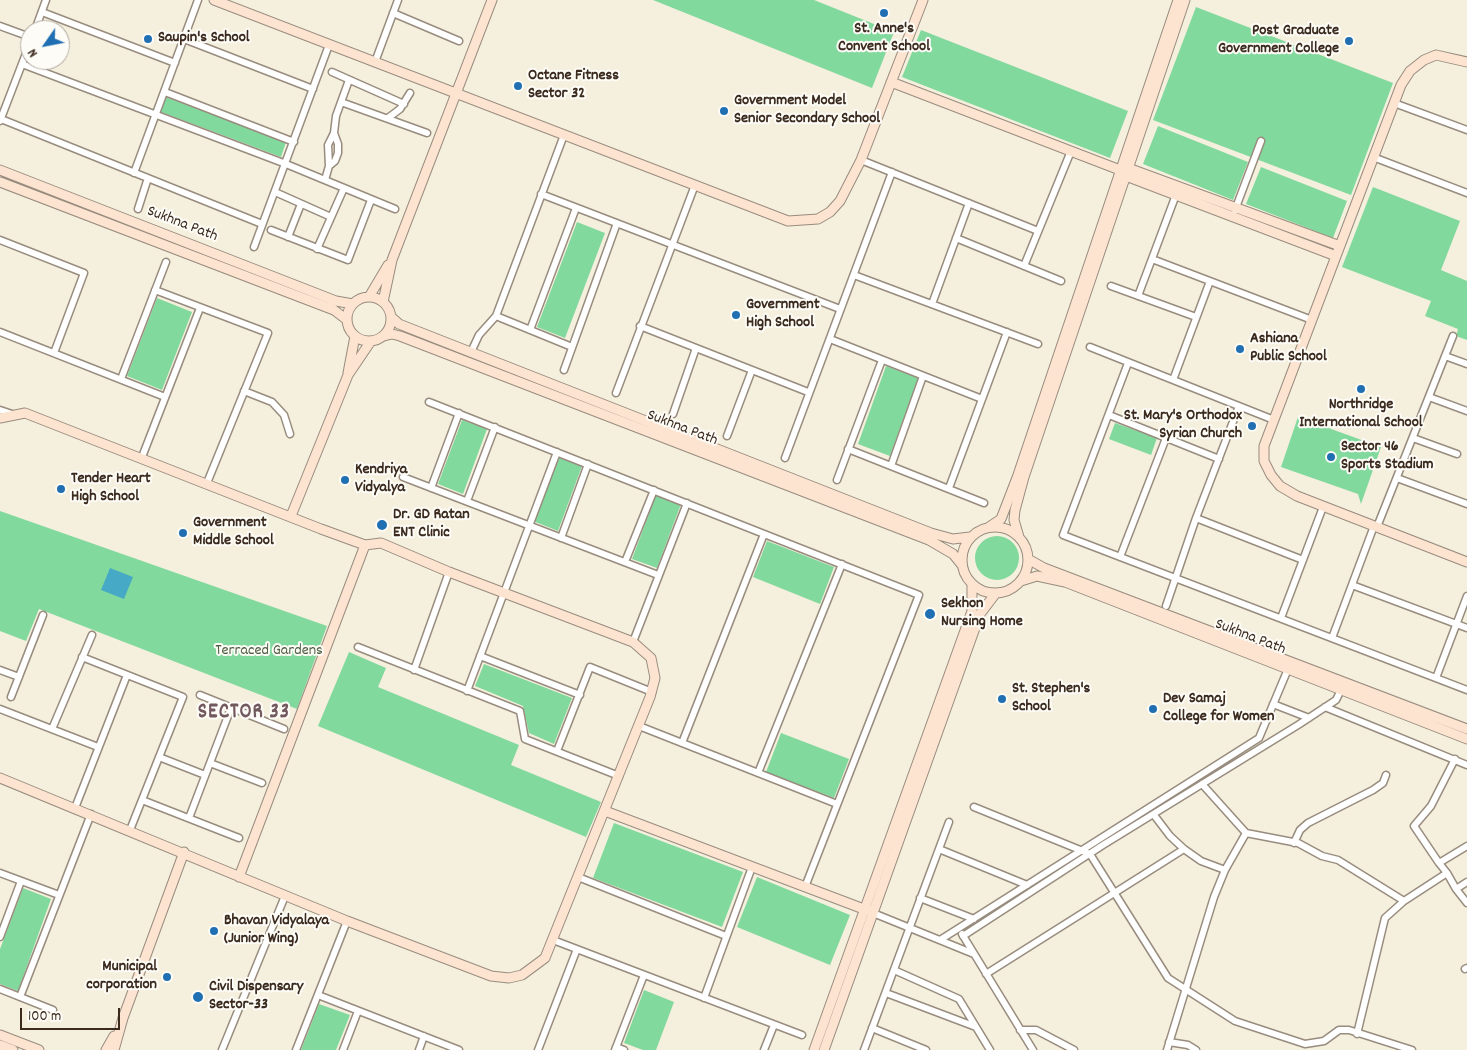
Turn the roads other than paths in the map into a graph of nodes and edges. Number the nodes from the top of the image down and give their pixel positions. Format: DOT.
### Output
graph roads {
  1 [pos="46,0"];
  2 [pos="198,0"];
  3 [pos="214,0"];
  4 [pos="398,0"];
  5 [pos="492,0"];
  6 [pos="924,0"];
  7 [pos="1178,0"];
  8 [pos="1185,0"];
  9 [pos="42,12"];
  10 [pos="393,14"];
  11 [pos="39,20"];
  12 [pos="0,26"];
  13 [pos="20,33"];
  14 [pos="184,39"];
  15 [pos="459,41"];
  16 [pos="329,45"];
  17 [pos="375,62"];
  18 [pos="1467,62"];
  19 [pos="175,63"];
  20 [pos="20,69"];
  21 [pos="38,70"];
  22 [pos="332,72"];
  23 [pos="349,80"];
  24 [pos="891,82"];
  25 [pos="313,89"];
  26 [pos="165,92"];
  27 [pos="410,93"];
  28 [pos="456,94"];
  29 [pos="341,102"];
  30 [pos="1394,103"];
  31 [pos="404,104"];
  32 [pos="156,115"];
  33 [pos="388,118"];
  34 [pos="0,120"];
  35 [pos="1467,130"];
  36 [pos="334,132"];
  37 [pos="426,133"];
  38 [pos="564,135"];
  39 [pos="1261,141"];
  40 [pos="294,142"];
  41 [pos="1070,151"];
  42 [pos="1373,157"];
  43 [pos="861,160"];
  44 [pos="286,164"];
  45 [pos="329,166"];
  46 [pos="0,170"];
  47 [pos="134,172"];
  48 [pos="892,172"];
  49 [pos="1125,172"];
  50 [pos="148,178"];
  51 [pos="325,180"];
  52 [pos="0,182"];
  53 [pos="695,185"];
  54 [pos="344,188"];
  55 [pos="1177,191"];
  56 [pos="275,192"];
  57 [pos="1467,193"];
  58 [pos="541,194"];
  59 [pos="371,200"];
  60 [pos="969,203"];
  61 [pos="301,204"];
  62 [pos="576,208"];
  63 [pos="138,209"];
  64 [pos="395,209"];
  65 [pos="1234,212"];
  66 [pos="331,217"];
  67 [pos="617,223"];
  68 [pos="262,224"];
  69 [pos="271,230"];
  70 [pos="1038,231"];
  71 [pos="288,237"];
  72 [pos="956,238"];
  73 [pos="0,240"];
  74 [pos="672,244"];
  75 [pos="1340,246"];
  76 [pos="254,247"];
  77 [pos="317,249"];
  78 [pos="1336,256"];
  79 [pos="1152,259"];
  80 [pos="392,260"];
  81 [pos="166,262"];
  82 [pos="1024,266"];
  83 [pos="854,275"];
  84 [pos="1061,281"];
  85 [pos="1210,281"];
  86 [pos="1111,286"];
  87 [pos="155,290"];
  88 [pos="1138,296"];
  89 [pos="369,297"];
  90 [pos="383,302"];
  91 [pos="353,304"];
  92 [pos="932,304"];
  93 [pos="200,308"];
  94 [pos="840,309"];
  95 [pos="391,316"];
  96 [pos="496,316"];
  97 [pos="1196,317"];
  98 [pos="347,320"];
  99 [pos="1312,320"];
  100 [pos="640,326"];
  101 [pos="530,330"];
  102 [pos="0,332"];
  103 [pos="1007,332"];
  104 [pos="354,336"];
  105 [pos="384,336"];
  106 [pos="1453,336"];
  107 [pos="830,339"];
  108 [pos="371,342"];
  109 [pos="1038,344"];
  110 [pos="572,347"];
  111 [pos="1090,347"];
  112 [pos="696,348"];
  113 [pos="471,352"];
  114 [pos="54,353"];
  115 [pos="1445,356"];
  116 [pos="882,360"];
  117 [pos="1128,363"];
  118 [pos="1467,364"];
  119 [pos="564,370"];
  120 [pos="752,370"];
  121 [pos="348,375"];
  122 [pos="922,376"];
  123 [pos="121,379"];
  124 [pos="1173,380"];
  125 [pos="244,391"];
  126 [pos="808,392"];
  127 [pos="616,393"];
  128 [pos="165,397"];
  129 [pos="1429,397"];
  130 [pos="982,399"];
  131 [pos="429,402"];
  132 [pos="1240,406"];
  133 [pos="0,410"];
  134 [pos="1467,411"];
  135 [pos="459,413"];
  136 [pos="12,414"];
  137 [pos="673,414"];
  138 [pos="1108,415"];
  139 [pos="0,418"];
  140 [pos="1274,420"];
  141 [pos="494,427"];
  142 [pos="290,434"];
  143 [pos="727,436"];
  144 [pos="1166,438"];
  145 [pos="1413,438"];
  146 [pos="848,449"];
  147 [pos="557,452"];
  148 [pos="1457,454"];
  149 [pos="142,457"];
  150 [pos="785,458"];
  151 [pos="1219,459"];
  152 [pos="588,464"];
  153 [pos="891,466"];
  154 [pos="403,477"];
  155 [pos="1397,478"];
  156 [pos="837,480"];
  157 [pos="207,483"];
  158 [pos="431,488"];
  159 [pos="949,488"];
  160 [pos="654,490"];
  161 [pos="466,501"];
  162 [pos="687,503"];
  163 [pos="984,503"];
  164 [pos="1467,504"];
  165 [pos="1323,506"];
  166 [pos="291,516"];
  167 [pos="1196,518"];
  168 [pos="528,525"];
  169 [pos="989,527"];
  170 [pos="1376,527"];
  171 [pos="764,534"];
  172 [pos="1019,537"];
  173 [pos="561,538"];
  174 [pos="970,538"];
  175 [pos="365,545"];
  176 [pos="1120,557"];
  177 [pos="1028,559"];
  178 [pos="1303,560"];
  179 [pos="625,562"];
  180 [pos="1467,562"];
  181 [pos="842,564"];
  182 [pos="962,565"];
  183 [pos="449,572"];
  184 [pos="658,575"];
  185 [pos="1175,579"];
  186 [pos="1021,581"];
  187 [pos="972,584"];
  188 [pos="1352,585"];
  189 [pos="503,593"];
  190 [pos="996,593"];
  191 [pos="1467,596"];
  192 [pos="1166,606"];
  193 [pos="43,615"];
  194 [pos="1280,618"];
  195 [pos="1457,624"];
  196 [pos="1467,628"];
  197 [pos="92,635"];
  198 [pos="1332,638"];
  199 [pos="632,642"];
  200 [pos="358,647"];
  201 [pos="480,656"];
  202 [pos="82,658"];
  203 [pos="1288,669"];
  204 [pos="0,670"];
  205 [pos="414,670"];
  206 [pos="126,675"];
  207 [pos="19,678"];
  208 [pos="1436,678"];
  209 [pos="1341,690"];
  210 [pos="1467,690"];
  211 [pos="467,691"];
  212 [pos="652,692"];
  213 [pos="200,695"];
  214 [pos="580,695"];
  215 [pos="11,697"];
  216 [pos="1273,704"];
  217 [pos="1325,707"];
  218 [pos="231,708"];
  219 [pos="0,709"];
  220 [pos="1309,718"];
  221 [pos="639,726"];
  222 [pos="284,729"];
  223 [pos="52,730"];
  224 [pos="1467,730"];
  225 [pos="1467,739"];
  226 [pos="682,743"];
  227 [pos="98,747"];
  228 [pos="557,752"];
  229 [pos="159,757"];
  230 [pos="1455,759"];
  231 [pos="210,764"];
  232 [pos="1467,764"];
  233 [pos="758,773"];
  234 [pos="205,775"];
  235 [pos="1386,775"];
  236 [pos="619,776"];
  237 [pos="0,778"];
  238 [pos="262,783"];
  239 [pos="1202,784"];
  240 [pos="142,800"];
  241 [pos="837,804"];
  242 [pos="974,807"];
  243 [pos="75,808"];
  244 [pos="605,811"];
  245 [pos="91,814"];
  246 [pos="1154,815"];
  247 [pos="188,818"];
  248 [pos="949,822"];
  249 [pos="130,830"];
  250 [pos="1246,833"];
  251 [pos="239,838"];
  252 [pos="1294,843"];
  253 [pos="1467,846"];
  254 [pos="939,849"];
  255 [pos="1184,849"];
  256 [pos="1083,850"];
  257 [pos="184,852"];
  258 [pos="1090,854"];
  259 [pos="1439,863"];
  260 [pos="752,867"];
  261 [pos="1226,870"];
  262 [pos="0,873"];
  263 [pos="1447,873"];
  264 [pos="578,876"];
  265 [pos="239,877"];
  266 [pos="21,881"];
  267 [pos="1467,882"];
  268 [pos="1027,885"];
  269 [pos="805,887"];
  270 [pos="1456,889"];
  271 [pos="1116,893"];
  272 [pos="59,895"];
  273 [pos="285,896"];
  274 [pos="920,898"];
  275 [pos="1404,901"];
  276 [pos="1467,903"];
  277 [pos="869,911"];
  278 [pos="974,919"];
  279 [pos="347,921"];
  280 [pos="910,928"];
  281 [pos="959,929"];
  282 [pos="726,936"];
  283 [pos="963,936"];
  284 [pos="0,937"];
  285 [pos="553,940"];
  286 [pos="940,940"];
  287 [pos="577,950"];
  288 [pos="974,954"];
  289 [pos="894,970"];
  290 [pos="986,974"];
  291 [pos="644,975"];
  292 [pos="0,989"];
  293 [pos="1186,989"];
  294 [pos="886,993"];
  295 [pos="318,995"];
  296 [pos="20,997"];
  297 [pos="704,998"];
  298 [pos="53,1010"];
  299 [pos="358,1011"];
  300 [pos="123,1018"];
  301 [pos="774,1025"];
  302 [pos="976,1027"];
  303 [pos="872,1028"];
  304 [pos="1020,1030"];
  305 [pos="1357,1034"];
  306 [pos="0,1035"];
  307 [pos="802,1035"];
  308 [pos="424,1036"];
  309 [pos="1169,1042"];
  310 [pos="0,1045"];
  311 [pos="616,1048"];
  312 [pos="918,1048"];
  313 [pos="1029,1049"];
  314 [pos="13,1050"];
  315 [pos="39,1050"];
  316 [pos="106,1050"];
  317 [pos="114,1050"];
  318 [pos="222,1050"];
  319 [pos="296,1050"];
  320 [pos="343,1050"];
  321 [pos="419,1050"];
  322 [pos="459,1050"];
  323 [pos="538,1050"];
  324 [pos="624,1050"];
  325 [pos="764,1050"];
  326 [pos="814,1050"];
  327 [pos="824,1050"];
  328 [pos="864,1050"];
  329 [pos="926,1050"];
  330 [pos="990,1050"];
  331 [pos="1074,1050"];
  332 [pos="1167,1050"];
  333 [pos="1196,1050"];
  334 [pos="1412,1050"];
  1 -- 9 [label="street"];
  2 -- 14 [label="street"];
  3 -- 16 [label="main road"];
  4 -- 10 [label="street"];
  5 -- 28 [label="main road"];
  6 -- 24 [label="main road"];
  7 -- 49 [label="main road"];
  8 -- 49 [label="main road"];
  9 -- 11 [label="street"];
  9 -- 19 [label="street"];
  10 -- 15 [label="street"];
  10 -- 17 [label="street"];
  12 -- 13 [label="street"];
  14 -- 19 [label="street"];
  14 -- 25 [label="street"];
  16 -- 17 [label="main road"];
  16 -- 25 [label="street"];
  17 -- 28 [label="main road"];
  18 -- 30 [label="main road"];
  19 -- 26 [label="street"];
  20 -- 34 [label="street"];
  21 -- 32 [label="street"];
  22 -- 23 [label="street"];
  23 -- 29 [label="street"];
  23 -- 31 [label="street"];
  24 -- 41 [label="main road"];
  24 -- 43 [label="main road"];
  25 -- 40 [label="street"];
  26 -- 32 [label="street"];
  26 -- 40 [label="street"];
  27 -- 31 [label="street"];
  28 -- 38 [label="main road"];
  28 -- 80 [label="main road"];
  29 -- 33 [label="street"];
  29 -- 36 [label="street"];
  30 -- 35 [label="street"];
  30 -- 42 [label="main road"];
  31 -- 33 [label="street"];
  32 -- 44 [label="street"];
  32 -- 47 [label="street"];
  33 -- 37 [label="street"];
  34 -- 47 [label="street"];
  36 -- 45 [label="street"];
  36 -- 45 [label="street"];
  38 -- 53 [label="main road"];
  38 -- 58 [label="street"];
  39 -- 65 [label="street"];
  40 -- 44 [label="street"];
  41 -- 49 [label="main road"];
  41 -- 70 [label="street"];
  42 -- 57 [label="street"];
  42 -- 75 [label="main road"];
  43 -- 48 [label="street"];
  43 -- 53 [label="main road"];
  44 -- 51 [label="street"];
  44 -- 56 [label="street"];
  45 -- 51 [label="street"];
  46 -- 91 [label="main road, Sukhna Path"];
  47 -- 50 [label="street"];
  48 -- 60 [label="street"];
  48 -- 83 [label="street"];
  49 -- 55 [label="main road"];
  49 -- 169 [label="main road"];
  49 -- 172 [label="main road"];
  50 -- 63 [label="street"];
  50 -- 68 [label="street"];
  51 -- 54 [label="street"];
  52 -- 98 [label="main road, Sukhna Path"];
  53 -- 74 [label="street"];
  54 -- 59 [label="street"];
  54 -- 66 [label="street"];
  55 -- 65 [label="main road"];
  55 -- 79 [label="street"];
  56 -- 61 [label="street"];
  56 -- 68 [label="street"];
  58 -- 62 [label="street"];
  58 -- 96 [label="street"];
  59 -- 64 [label="street"];
  59 -- 77 [label="street"];
  60 -- 70 [label="street"];
  60 -- 72 [label="street"];
  61 -- 66 [label="street"];
  61 -- 71 [label="street"];
  62 -- 67 [label="street"];
  62 -- 101 [label="street"];
  65 -- 75 [label="main road"];
  65 -- 78 [label="main road"];
  66 -- 77 [label="street"];
  67 -- 74 [label="street"];
  67 -- 110 [label="street"];
  68 -- 76 [label="street"];
  69 -- 71 [label="street"];
  70 -- 82 [label="street"];
  71 -- 77 [label="street"];
  72 -- 82 [label="street"];
  72 -- 92 [label="street"];
  73 -- 114 [label="street"];
  74 -- 94 [label="street"];
  74 -- 100 [label="street"];
  75 -- 78 [label="main road"];
  78 -- 99 [label="main road"];
  79 -- 85 [label="street"];
  79 -- 88 [label="street"];
  80 -- 89 [label="main road"];
  80 -- 90 [label="main road"];
  81 -- 87 [label="street"];
  82 -- 84 [label="street"];
  83 -- 92 [label="street"];
  83 -- 94 [label="street"];
  85 -- 97 [label="street"];
  85 -- 99 [label="street"];
  86 -- 88 [label="street"];
  87 -- 93 [label="street"];
  87 -- 123 [label="street"];
  88 -- 97 [label="street"];
  89 -- 90 [label="main road"];
  89 -- 91 [label="main road"];
  90 -- 95 [label="main road"];
  91 -- 98 [label="main road"];
  92 -- 103 [label="street"];
  93 -- 125 [label="street"];
  93 -- 128 [label="street"];
  94 -- 107 [label="street"];
  95 -- 105 [label="main road"];
  95 -- 113 [label="main road, Sukhna Path"];
  96 -- 101 [label="street"];
  96 -- 113 [label="street"];
  97 -- 124 [label="street"];
  98 -- 104 [label="main road"];
  99 -- 140 [label="main road"];
  100 -- 112 [label="street"];
  100 -- 127 [label="street"];
  101 -- 110 [label="street"];
  102 -- 114 [label="street"];
  103 -- 109 [label="street"];
  103 -- 130 [label="street"];
  104 -- 108 [label="main road"];
  104 -- 121 [label="main road"];
  105 -- 108 [label="main road"];
  105 -- 182 [label="main road, Sukhna Path"];
  106 -- 115 [label="street"];
  107 -- 116 [label="street"];
  107 -- 126 [label="street"];
  108 -- 121 [label="main road"];
  110 -- 119 [label="street"];
  111 -- 117 [label="street"];
  112 -- 120 [label="street"];
  112 -- 137 [label="street"];
  113 -- 174 [label="main road, Sukhna Path"];
  114 -- 123 [label="street"];
  115 -- 118 [label="street"];
  115 -- 129 [label="street"];
  116 -- 122 [label="street"];
  116 -- 146 [label="street"];
  117 -- 124 [label="street"];
  117 -- 138 [label="street"];
  120 -- 126 [label="street"];
  120 -- 143 [label="street"];
  121 -- 166 [label="main road"];
  122 -- 130 [label="street"];
  122 -- 153 [label="street"];
  123 -- 128 [label="street"];
  124 -- 132 [label="street"];
  125 -- 142 [label="street"];
  125 -- 157 [label="street"];
  126 -- 150 [label="street"];
  128 -- 149 [label="street"];
  129 -- 134 [label="street"];
  129 -- 145 [label="street"];
  130 -- 159 [label="street"];
  131 -- 135 [label="street"];
  132 -- 140 [label="street"];
  132 -- 151 [label="street"];
  133 -- 136 [label="street"];
  135 -- 141 [label="street"];
  135 -- 158 [label="street"];
  136 -- 139 [label="main road"];
  136 -- 149 [label="main road"];
  138 -- 144 [label="street"];
  138 -- 176 [label="street"];
  140 -- 165 [label="main road"];
  141 -- 147 [label="street"];
  141 -- 161 [label="street"];
  144 -- 151 [label="street"];
  144 -- 176 [label="street"];
  145 -- 148 [label="street"];
  145 -- 155 [label="street"];
  146 -- 153 [label="street"];
  146 -- 156 [label="street"];
  147 -- 152 [label="street"];
  147 -- 168 [label="street"];
  149 -- 157 [label="main road"];
  151 -- 167 [label="street"];
  152 -- 160 [label="street"];
  152 -- 173 [label="street"];
  153 -- 159 [label="street"];
  154 -- 158 [label="street"];
  155 -- 164 [label="street"];
  155 -- 170 [label="street"];
  157 -- 166 [label="main road"];
  158 -- 161 [label="street"];
  159 -- 163 [label="street"];
  160 -- 162 [label="street"];
  160 -- 179 [label="street"];
  161 -- 168 [label="street"];
  162 -- 171 [label="street"];
  162 -- 184 [label="street"];
  165 -- 170 [label="main road"];
  165 -- 178 [label="street"];
  166 -- 175 [label="main road"];
  167 -- 178 [label="street"];
  167 -- 185 [label="street"];
  168 -- 173 [label="street"];
  168 -- 189 [label="street"];
  169 -- 172 [label="main road"];
  169 -- 174 [label="main road"];
  170 -- 180 [label="main road"];
  170 -- 188 [label="street"];
  171 -- 181 [label="street"];
  171 -- 226 [label="street"];
  172 -- 177 [label="main road"];
  173 -- 179 [label="street"];
  174 -- 182 [label="main road"];
  175 -- 183 [label="main road"];
  175 -- 265 [label="main road"];
  176 -- 185 [label="street"];
  177 -- 186 [label="main road"];
  177 -- 224 [label="main road, Sukhna Path"];
  178 -- 194 [label="street"];
  179 -- 184 [label="street"];
  181 -- 233 [label="street"];
  181 -- 241 [label="street"];
  182 -- 187 [label="main road"];
  183 -- 189 [label="main road"];
  183 -- 205 [label="street"];
  184 -- 199 [label="street"];
  185 -- 192 [label="street"];
  185 -- 194 [label="street"];
  186 -- 190 [label="main road"];
  186 -- 203 [label="main road, Sukhna Path"];
  187 -- 190 [label="main road"];
  187 -- 277 [label="main road"];
  188 -- 195 [label="street"];
  188 -- 198 [label="street"];
  189 -- 199 [label="main road"];
  189 -- 201 [label="street"];
  190 -- 277 [label="main road"];
  191 -- 195 [label="street"];
  193 -- 207 [label="street"];
  194 -- 198 [label="street"];
  195 -- 196 [label="street"];
  195 -- 208 [label="street"];
  197 -- 202 [label="street"];
  198 -- 208 [label="street"];
  199 -- 212 [label="main road"];
  200 -- 205 [label="street"];
  201 -- 211 [label="street"];
  201 -- 214 [label="street"];
  202 -- 206 [label="street"];
  202 -- 223 [label="street"];
  203 -- 209 [label="main road, Sukhna Path"];
  203 -- 216 [label="street"];
  204 -- 207 [label="street"];
  205 -- 211 [label="street"];
  206 -- 227 [label="street"];
  206 -- 229 [label="street"];
  207 -- 215 [label="street"];
  208 -- 210 [label="street"];
  209 -- 217 [label="street"];
  209 -- 225 [label="main road, Sukhna Path"];
  211 -- 228 [label="street"];
  212 -- 214 [label="street"];
  212 -- 221 [label="main road"];
  213 -- 218 [label="street"];
  214 -- 228 [label="street"];
  216 -- 220 [label="street"];
  216 -- 256 [label="street"];
  217 -- 220 [label="street"];
  217 -- 230 [label="street"];
  218 -- 222 [label="street"];
  218 -- 231 [label="street"];
  219 -- 223 [label="street"];
  220 -- 239 [label="street"];
  221 -- 226 [label="street"];
  221 -- 236 [label="main road"];
  223 -- 227 [label="street"];
  226 -- 233 [label="street"];
  227 -- 243 [label="street"];
  228 -- 236 [label="street"];
  229 -- 234 [label="street"];
  229 -- 240 [label="street"];
  230 -- 232 [label="street"];
  230 -- 259 [label="street"];
  231 -- 234 [label="street"];
  231 -- 238 [label="street"];
  233 -- 241 [label="street"];
  234 -- 247 [label="street"];
  235 -- 252 [label="street"];
  236 -- 244 [label="main road"];
  237 -- 243 [label="main road"];
  239 -- 246 [label="street"];
  239 -- 250 [label="street"];
  240 -- 247 [label="street"];
  240 -- 249 [label="street"];
  241 -- 269 [label="street"];
  242 -- 256 [label="street"];
  243 -- 245 [label="main road"];
  244 -- 260 [label="main road"];
  244 -- 264 [label="main road"];
  245 -- 249 [label="main road"];
  245 -- 272 [label="street"];
  246 -- 255 [label="street"];
  246 -- 258 [label="street"];
  247 -- 251 [label="street"];
  248 -- 254 [label="street"];
  249 -- 257 [label="main road"];
  250 -- 252 [label="street"];
  250 -- 261 [label="street"];
  252 -- 275 [label="street"];
  253 -- 259 [label="street"];
  254 -- 268 [label="street"];
  254 -- 274 [label="street"];
  255 -- 261 [label="street"];
  255 -- 271 [label="street"];
  256 -- 258 [label="street"];
  256 -- 268 [label="street"];
  257 -- 265 [label="main road"];
  257 -- 300 [label="main road"];
  258 -- 271 [label="street"];
  258 -- 283 [label="street"];
  259 -- 263 [label="street"];
  260 -- 269 [label="main road"];
  260 -- 282 [label="street"];
  261 -- 293 [label="street"];
  262 -- 266 [label="street"];
  263 -- 270 [label="street"];
  263 -- 275 [label="street"];
  264 -- 282 [label="street"];
  264 -- 285 [label="main road"];
  265 -- 273 [label="main road"];
  266 -- 272 [label="street"];
  266 -- 284 [label="street"];
  267 -- 270 [label="street"];
  268 -- 278 [label="street"];
  269 -- 277 [label="main road"];
  270 -- 276 [label="street"];
  271 -- 290 [label="street"];
  271 -- 293 [label="street"];
  272 -- 296 [label="street"];
  273 -- 279 [label="main road"];
  273 -- 318 [label="street"];
  274 -- 278 [label="street"];
  274 -- 280 [label="street"];
  275 -- 305 [label="street"];
  277 -- 280 [label="street"];
  277 -- 326 [label="main road"];
  277 -- 327 [label="main road"];
  278 -- 281 [label="street"];
  279 -- 285 [label="main road"];
  279 -- 295 [label="street"];
  280 -- 286 [label="street"];
  280 -- 289 [label="street"];
  281 -- 283 [label="street"];
  281 -- 286 [label="street"];
  282 -- 297 [label="street"];
  283 -- 288 [label="street"];
  285 -- 287 [label="street"];
  286 -- 288 [label="street"];
  287 -- 291 [label="street"];
  287 -- 323 [label="street"];
  288 -- 290 [label="street"];
  289 -- 294 [label="street"];
  289 -- 302 [label="street"];
  290 -- 304 [label="street"];
  291 -- 297 [label="street"];
  291 -- 311 [label="street"];
  292 -- 296 [label="street"];
  293 -- 305 [label="street"];
  293 -- 309 [label="street"];
  294 -- 302 [label="street"];
  294 -- 303 [label="street"];
  295 -- 299 [label="street"];
  295 -- 319 [label="street"];
  296 -- 298 [label="street"];
  297 -- 301 [label="street"];
  299 -- 308 [label="street"];
  299 -- 320 [label="street"];
  300 -- 316 [label="main road"];
  300 -- 317 [label="main road"];
  301 -- 307 [label="street"];
  301 -- 325 [label="street"];
  302 -- 330 [label="street"];
  303 -- 312 [label="street"];
  303 -- 328 [label="street"];
  304 -- 313 [label="street"];
  304 -- 331 [label="street"];
  305 -- 334 [label="street"];
  306 -- 315 [label="main road"];
  308 -- 321 [label="street"];
  308 -- 322 [label="street"];
  309 -- 332 [label="street"];
  309 -- 333 [label="street"];
  310 -- 314 [label="main road"];
  311 -- 324 [label="street"];
  312 -- 329 [label="street"];
}
